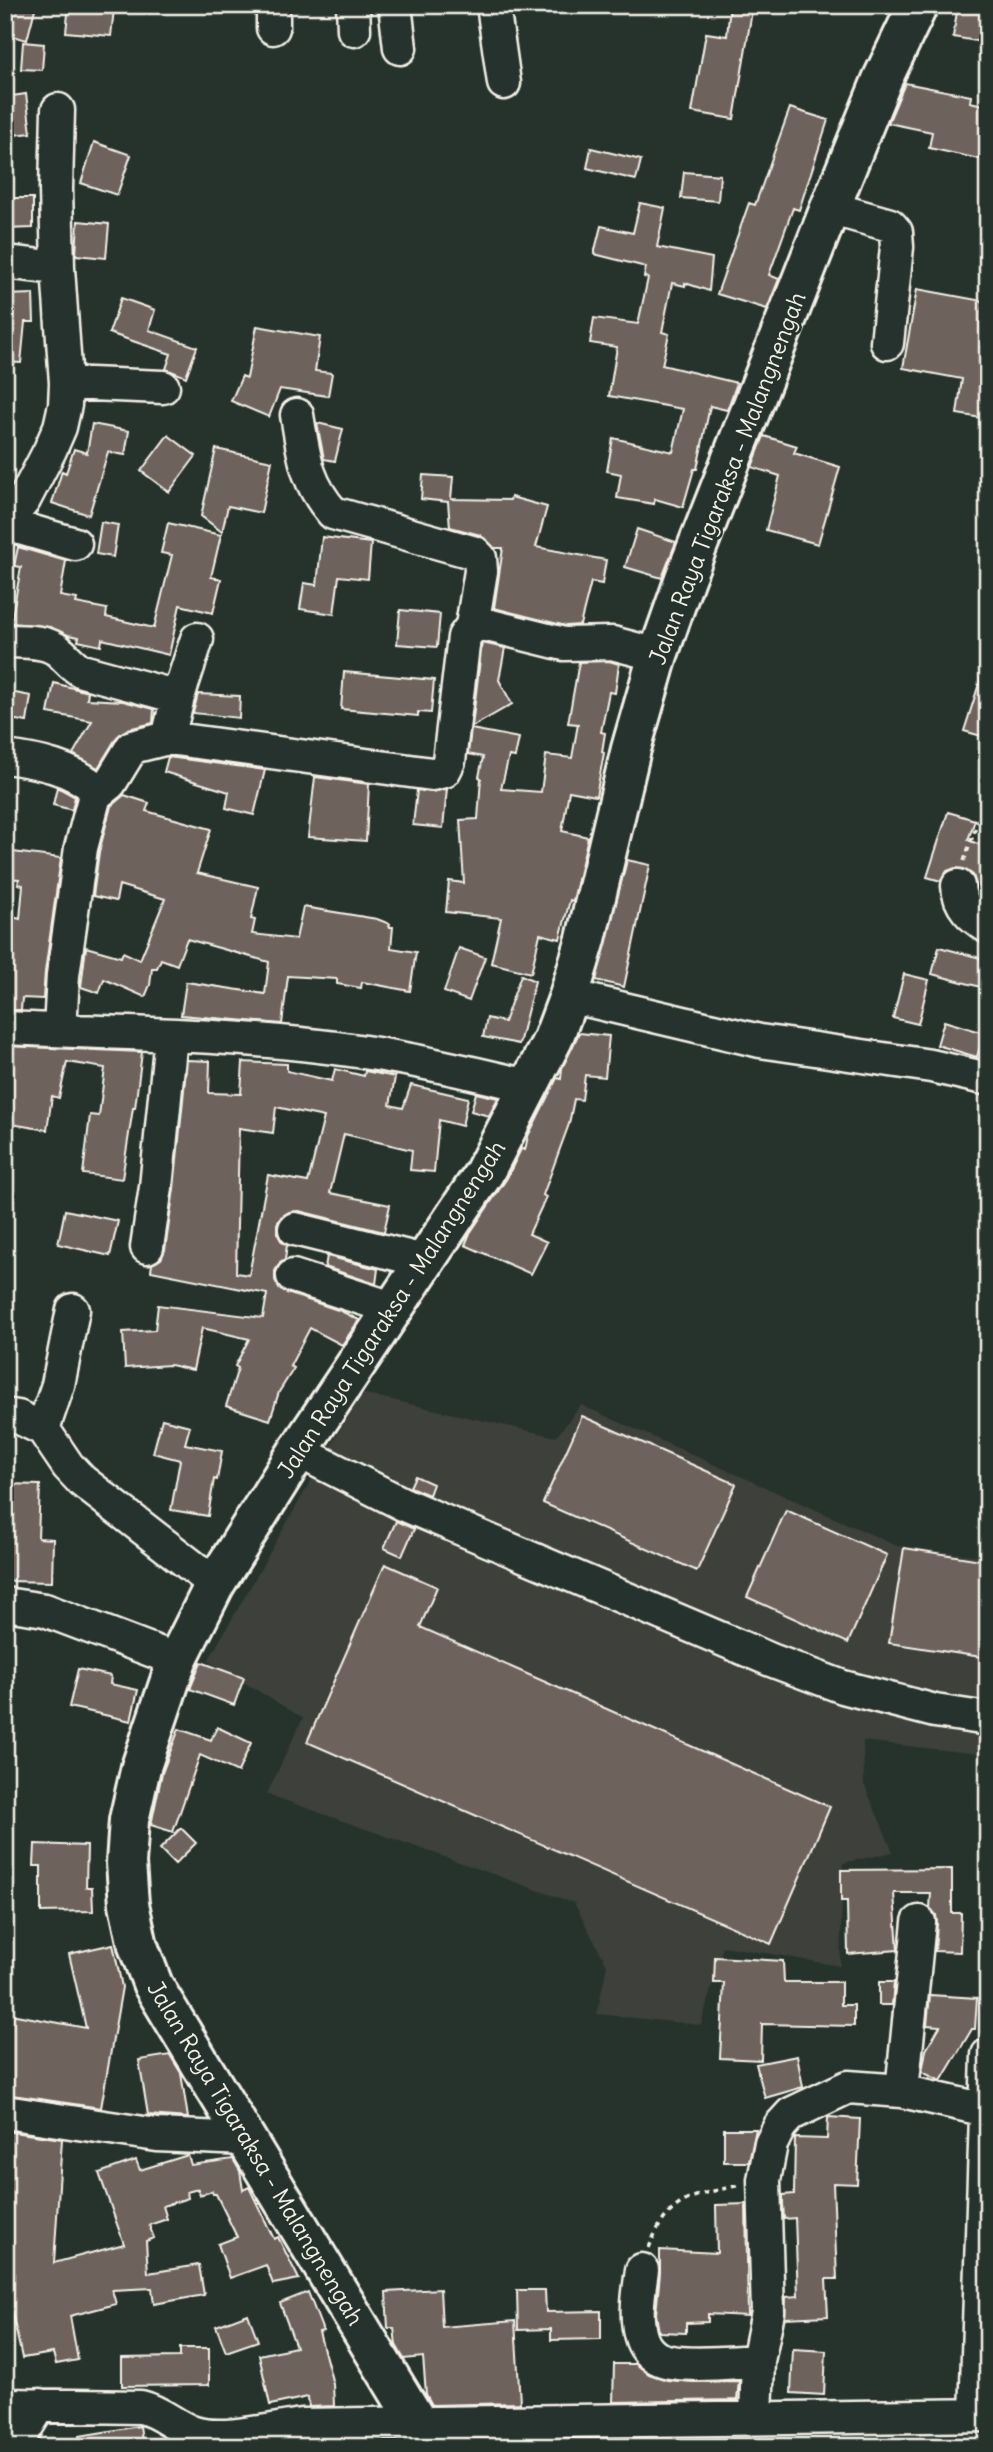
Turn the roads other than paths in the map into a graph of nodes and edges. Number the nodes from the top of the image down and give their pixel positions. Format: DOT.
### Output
graph roads {
  1 [pos="395,5"];
  2 [pos="493,5"];
  3 [pos="918,5"];
  4 [pos="400,48"];
  5 [pos="504,83"];
  6 [pos="58,110"];
  7 [pos="830,208"];
  8 [pos="5,262"];
  9 [pos="58,268"];
  10 [pos="887,343"];
  11 [pos="66,383"];
  12 [pos="163,387"];
  13 [pos="296,415"];
  14 [pos="5,524"];
  15 [pos="75,544"];
  16 [pos="472,626"];
  17 [pos="197,639"];
  18 [pos="5,641"];
  19 [pos="658,655"];
  20 [pos="178,697"];
  21 [pos="168,738"];
  22 [pos="5,757"];
  23 [pos="98,791"];
  24 [pos="958,886"];
  25 [pos="988,927"];
  26 [pos="569,996"];
  27 [pos="5,1028"];
  28 [pos="60,1030"];
  29 [pos="171,1036"];
  30 [pos="988,1079"];
  31 [pos="529,1086"];
  32 [pos="295,1229"];
  33 [pos="147,1247"];
  34 [pos="424,1261"];
  35 [pos="293,1276"];
  36 [pos="392,1308"];
  37 [pos="73,1310"];
  38 [pos="5,1415"];
  39 [pos="43,1429"];
  40 [pos="298,1451"];
  41 [pos="215,1584"];
  42 [pos="5,1604"];
  43 [pos="177,1660"];
  44 [pos="988,1718"];
  45 [pos="919,1922"];
  46 [pos="988,2055"];
  47 [pos="902,2091"];
  48 [pos="986,2110"];
  49 [pos="5,2112"];
  50 [pos="245,2139"];
  51 [pos="642,2270"];
  52 [pos="758,2361"];
  53 [pos="5,2405"];
  54 [pos="40,2405"];
  55 [pos="982,2415"];
  56 [pos="756,2417"];
  57 [pos="425,2435"];
  58 [pos="14,2447"];
  1 -- 4 [label="street"];
  2 -- 5 [label="street"];
  3 -- 7 [label="main road, Jalan Raya Tigaraksa - Malangnengah"];
  6 -- 9 [label="street"];
  7 -- 10 [label="street"];
  7 -- 19 [label="main road, Jalan Raya Tigaraksa - Malangnengah"];
  8 -- 9 [label="street"];
  9 -- 11 [label="street"];
  11 -- 12 [label="street"];
  11 -- 14 [label="street"];
  13 -- 16 [label="street"];
  14 -- 15 [label="street"];
  16 -- 19 [label="street"];
  16 -- 21 [label="street"];
  17 -- 20 [label="street"];
  18 -- 20 [label="street"];
  19 -- 26 [label="main road, Jalan Raya Tigaraksa - Malangnengah"];
  20 -- 21 [label="street"];
  21 -- 23 [label="street"];
  22 -- 23 [label="street"];
  23 -- 28 [label="street"];
  24 -- 25 [label="street"];
  26 -- 30 [label="street"];
  26 -- 31 [label="main road, Jalan Raya Tigaraksa - Malangnengah"];
  27 -- 28 [label="street"];
  28 -- 29 [label="street"];
  29 -- 31 [label="street"];
  29 -- 33 [label="street"];
  31 -- 34 [label="main road, Jalan Raya Tigaraksa - Malangnengah"];
  32 -- 34 [label="street"];
  34 -- 36 [label="main road, Jalan Raya Tigaraksa - Malangnengah"];
  35 -- 36 [label="street"];
  36 -- 40 [label="main road, Jalan Raya Tigaraksa - Malangnengah"];
  37 -- 39 [label="street"];
  38 -- 39 [label="street"];
  39 -- 41 [label="street"];
  40 -- 41 [label="main road, Jalan Raya Tigaraksa - Malangnengah"];
  40 -- 44 [label="street"];
  41 -- 43 [label="main road, Jalan Raya Tigaraksa - Malangnengah"];
  42 -- 43 [label="street"];
  43 -- 50 [label="main road, Jalan Raya Tigaraksa - Malangnengah"];
  45 -- 47 [label="street"];
  46 -- 48 [label="street"];
  47 -- 48 [label="street"];
  47 -- 52 [label="street"];
  48 -- 55 [label="street"];
  49 -- 50 [label="street"];
  50 -- 57 [label="main road, Jalan Raya Tigaraksa - Malangnengah"];
  51 -- 52 [label="street"];
  52 -- 56 [label="street"];
  53 -- 54 [label="street"];
  54 -- 57 [label="street"];
  54 -- 58 [label="street"];
  55 -- 56 [label="street"];
  56 -- 57 [label="street"];
}
